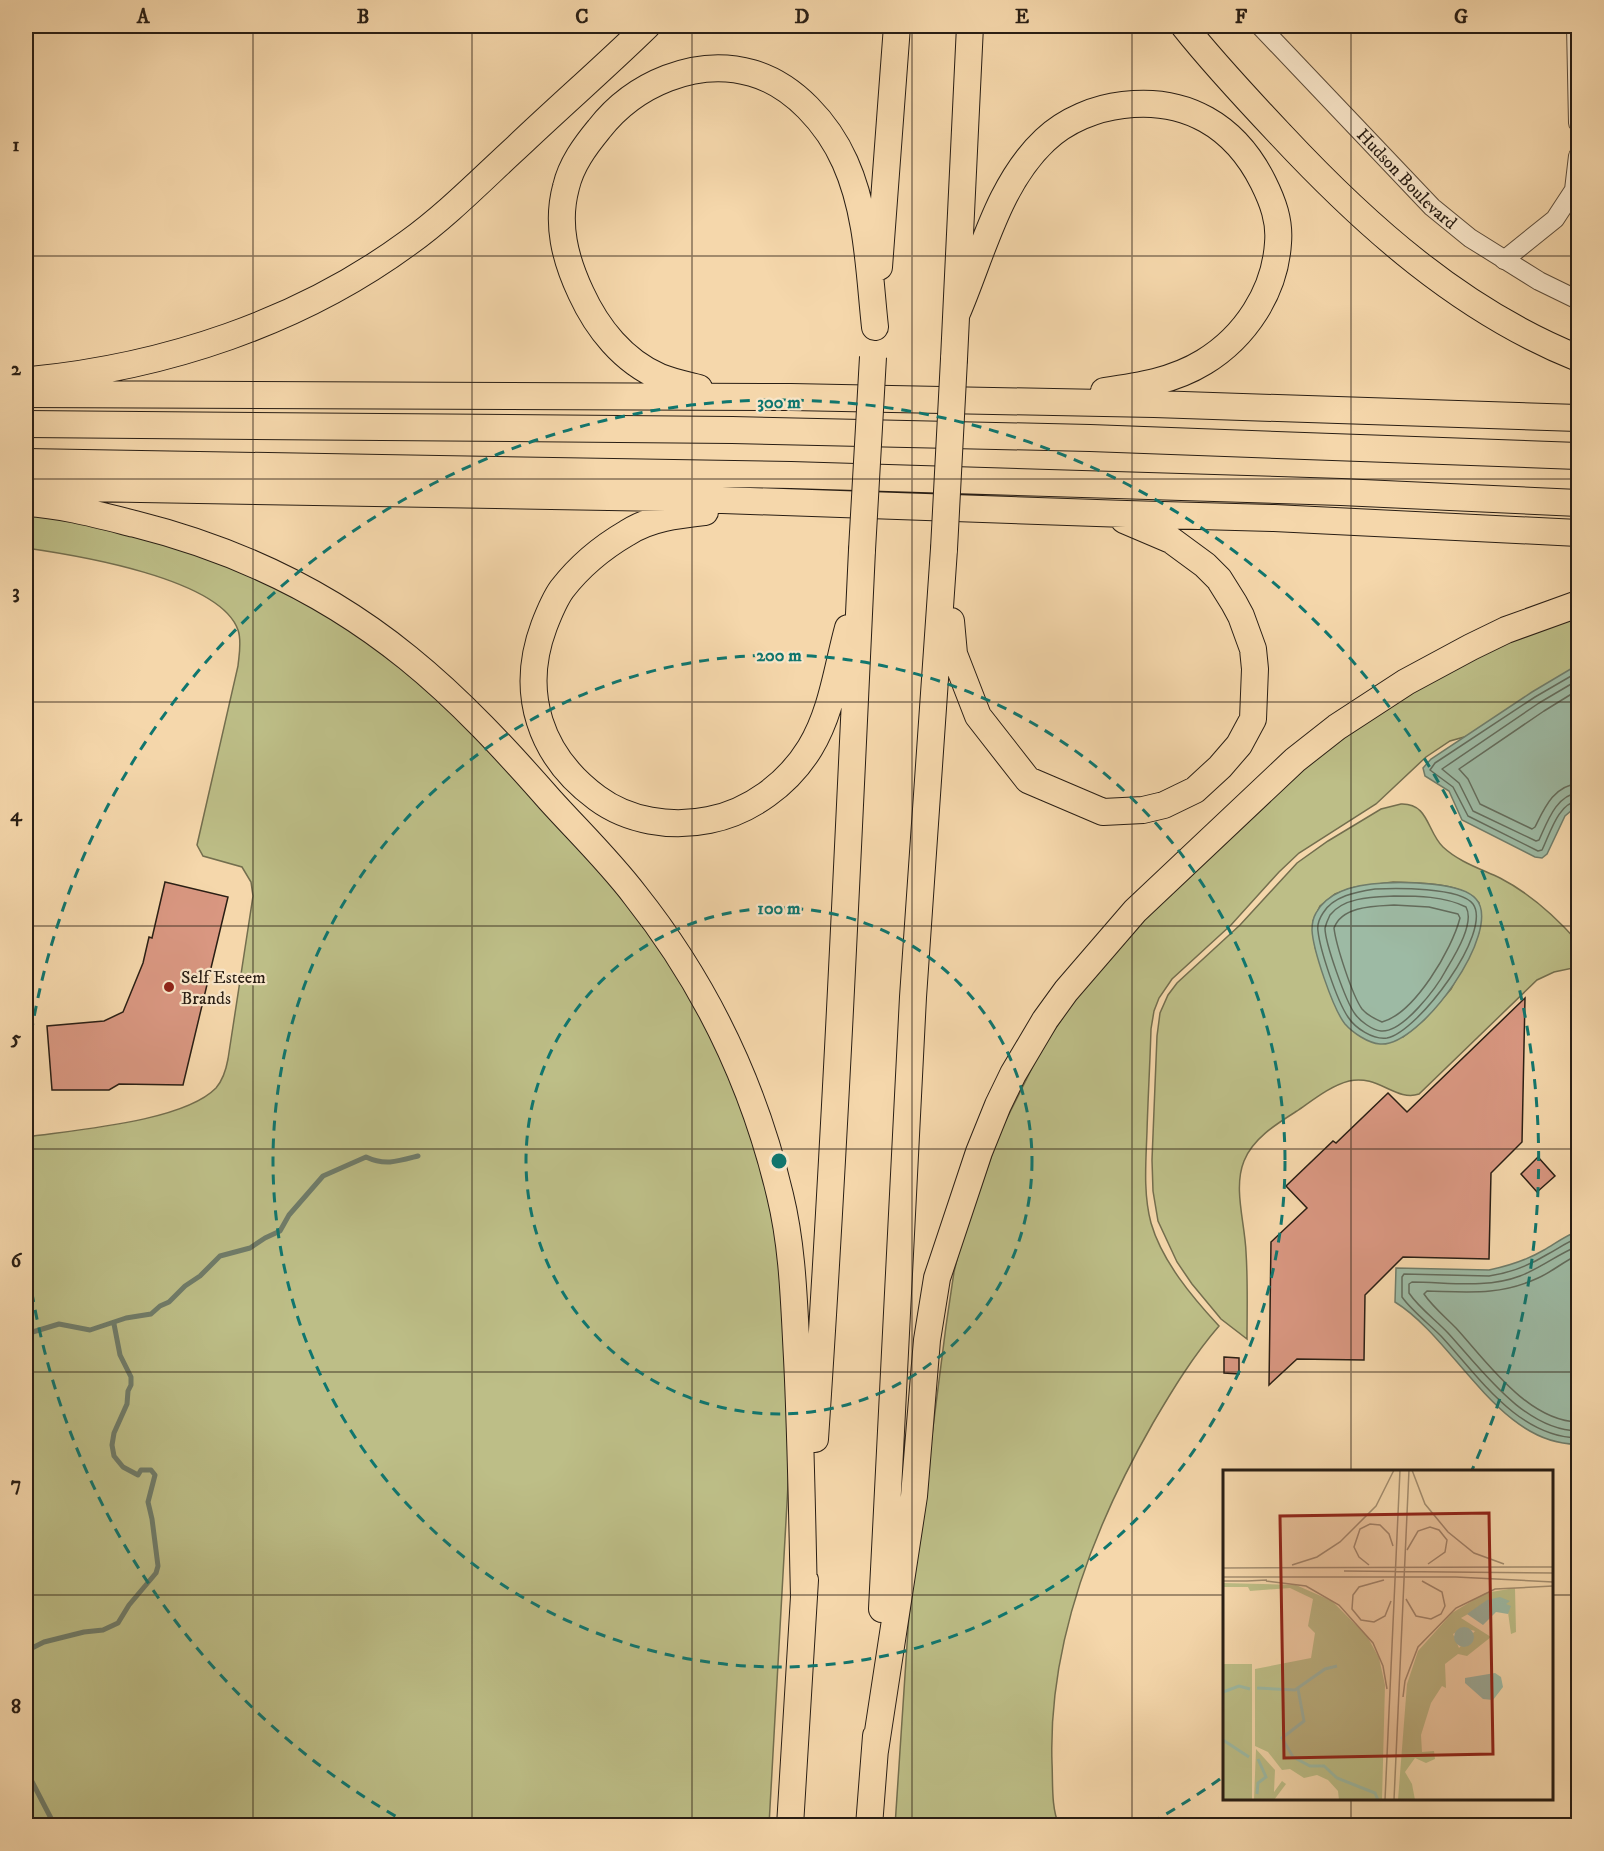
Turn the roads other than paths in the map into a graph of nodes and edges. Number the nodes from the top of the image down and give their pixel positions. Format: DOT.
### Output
graph roads {
  1 [pos="647,26"];
  2 [pos="897,26"];
  3 [pos="970,26"];
  4 [pos="1184,26"];
  5 [pos="1260,26"];
  6 [pos="1576,26"];
  7 [pos="1578,123"];
  8 [pos="1578,156"];
  9 [pos="1504,260"];
  10 [pos="1578,300"];
  11 [pos="957,313"];
  12 [pos="875,327"];
  13 [pos="1578,358"];
  14 [pos="26,381"];
  15 [pos="26,394"];
  16 [pos="728,397"];
  17 [pos="1036,401"];
  18 [pos="1578,418"];
  19 [pos="26,424"];
  20 [pos="1578,456"];
  21 [pos="26,462"];
  22 [pos="26,487"];
  23 [pos="789,502"];
  24 [pos="26,503"];
  25 [pos="1578,503"];
  26 [pos="1079,513"];
  27 [pos="1578,533"];
  28 [pos="944,549"];
  29 [pos="860,586"];
  30 [pos="1578,604"];
  31 [pos="804,1597"];
  32 [pos="874,1752"];
  33 [pos="790,1826"];
  34 [pos="869,1826"];
  1 -- 14 [label="highway"];
  2 -- 12 [label="highway"];
  3 -- 11 [label="highway"];
  4 -- 13 [label="highway"];
  5 -- 9 [label="street, Hudson Boulevard"];
  6 -- 7 [label="street"];
  8 -- 9 [label="street"];
  9 -- 10 [label="street, Hudson Boulevard"];
  11 -- 17 [label="highway"];
  11 -- 28 [label="highway, bridge"];
  12 -- 16 [label="highway"];
  12 -- 29 [label="highway, bridge"];
  15 -- 16 [label="highway"];
  16 -- 17 [label="highway"];
  17 -- 18 [label="highway"];
  19 -- 20 [label="highway"];
  21 -- 25 [label="highway"];
  22 -- 23 [label="highway"];
  23 -- 26 [label="highway"];
  23 -- 29 [label="highway"];
  24 -- 31 [label="highway"];
  26 -- 27 [label="highway"];
  26 -- 28 [label="highway"];
  28 -- 32 [label="highway"];
  29 -- 31 [label="highway"];
  30 -- 32 [label="highway"];
  31 -- 33 [label="highway"];
  32 -- 34 [label="highway"];
}
